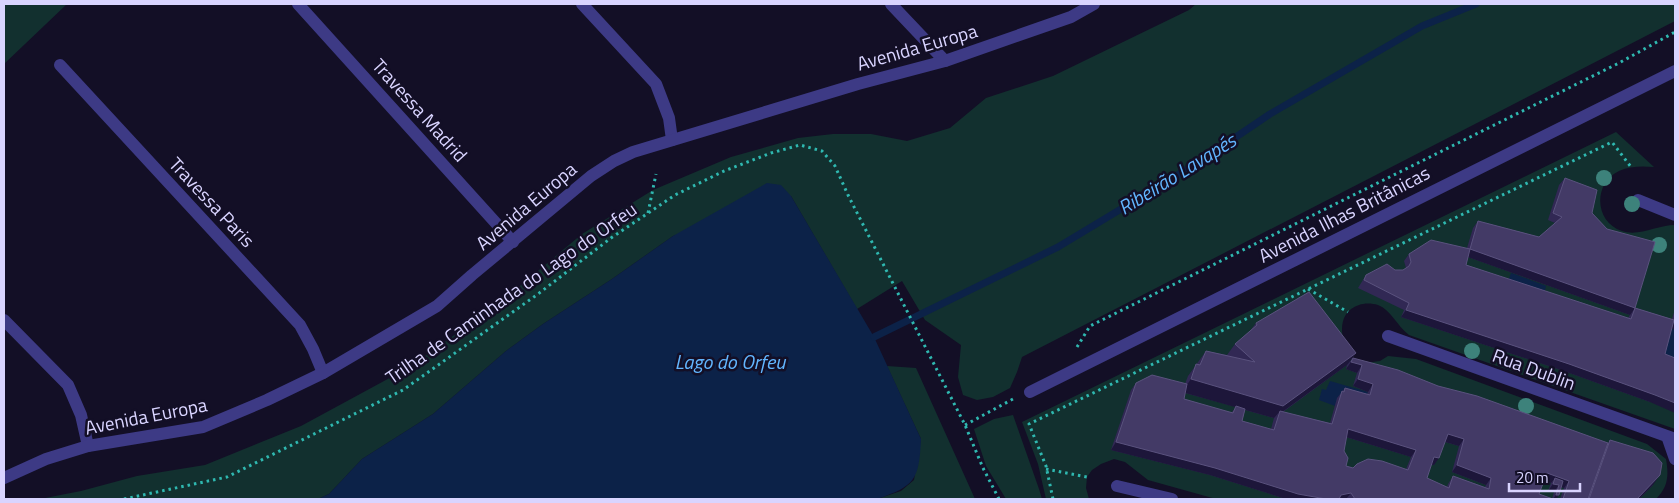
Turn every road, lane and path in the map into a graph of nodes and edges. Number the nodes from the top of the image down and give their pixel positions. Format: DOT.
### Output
graph roads {
  1 [pos="298,4"];
  2 [pos="582,4"];
  3 [pos="891,4"];
  4 [pos="1094,4"];
  5 [pos="1675,32"];
  6 [pos="946,61"];
  7 [pos="60,65"];
  8 [pos="1675,70"];
  9 [pos="672,140"];
  10 [pos="1631,167"];
  11 [pos="656,174"];
  12 [pos="1638,200"];
  13 [pos="648,213"];
  14 [pos="1675,215"];
  15 [pos="513,242"];
  16 [pos="1308,289"];
  17 [pos="1348,312"];
  18 [pos="4,320"];
  19 [pos="1388,336"];
  20 [pos="1076,348"];
  21 [pos="323,373"];
  22 [pos="1030,392"];
  23 [pos="964,425"];
  24 [pos="1671,438"];
  25 [pos="88,446"];
  26 [pos="1675,459"];
  27 [pos="1046,468"];
  28 [pos="1087,477"];
  29 [pos="4,478"];
  30 [pos="1118,486"];
  31 [pos="124,499"];
  32 [pos="999,499"];
  33 [pos="1053,499"];
  34 [pos="1172,499"];
  1 -- 15 [label="street, Travessa Madrid"];
  2 -- 9 [label="street"];
  3 -- 6 [label="street"];
  4 -- 6 [label="street, Avenida Europa"];
  5 -- 20 [label="path"];
  6 -- 9 [label="street, Avenida Europa"];
  7 -- 21 [label="street, Travessa Paris"];
  8 -- 22 [label="street, Avenida Ilhas Britânicas"];
  9 -- 15 [label="street, Avenida Europa"];
  10 -- 16 [label="path"];
  11 -- 13 [label="path"];
  12 -- 14 [label="street"];
  13 -- 23 [label="path, Trilha de Caminhada do Lago do Orfeu"];
  13 -- 31 [label="path, Trilha de Caminhada do Lago do Orfeu"];
  15 -- 21 [label="street, Avenida Europa"];
  16 -- 17 [label="path"];
  16 -- 27 [label="path"];
  18 -- 25 [label="street"];
  19 -- 24 [label="street, Rua Dublin"];
  21 -- 25 [label="street, Avenida Europa"];
  22 -- 23 [label="path"];
  23 -- 32 [label="path, Trilha de Caminhada do Lago do Orfeu"];
  24 -- 26 [label="street, Rua Dublin"];
  25 -- 29 [label="street, Avenida Europa"];
  27 -- 28 [label="path"];
  27 -- 33 [label="path"];
  30 -- 34 [label="street"];
}
